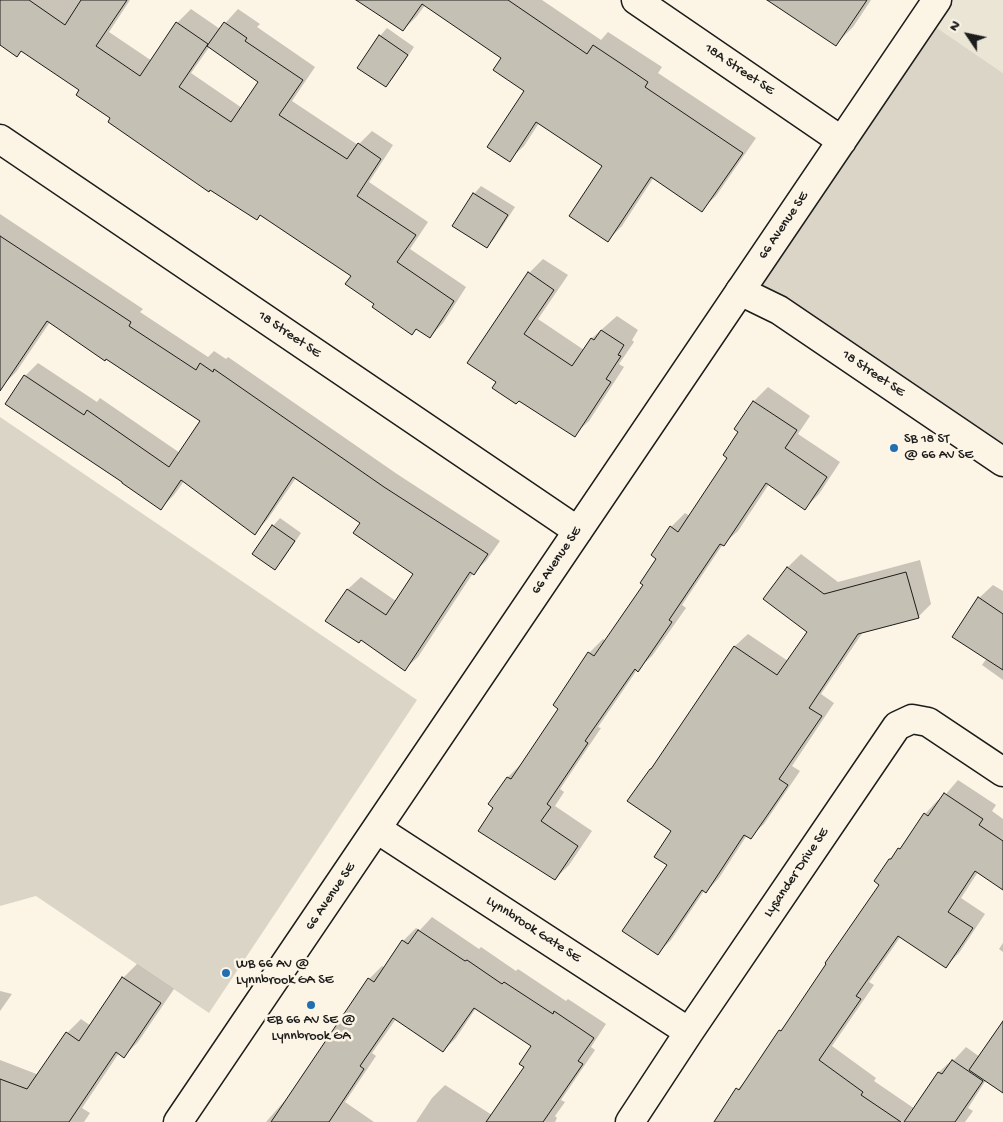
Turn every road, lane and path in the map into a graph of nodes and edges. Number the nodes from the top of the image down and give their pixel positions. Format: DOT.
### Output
graph roads {
  1 [pos="636,0"];
  2 [pos="937,0"];
  3 [pos="0,139"];
  4 [pos="842,141"];
  5 [pos="740,291"];
  6 [pos="1003,462"];
  7 [pos="578,531"];
  8 [pos="1003,772"];
  9 [pos="377,829"];
  10 [pos="689,1032"];
  11 [pos="178,1122"];
  12 [pos="630,1122"];
  1 -- 4 [label="street, 18A Street SE"];
  2 -- 4 [label="street, 66 Avenue SE"];
  3 -- 7 [label="street, 18 Street SE"];
  4 -- 5 [label="street, 66 Avenue SE"];
  5 -- 6 [label="street, 18 Street SE"];
  5 -- 7 [label="street, 66 Avenue SE"];
  7 -- 9 [label="street, 66 Avenue SE"];
  8 -- 10 [label="street, Lysander Drive SE"];
  9 -- 10 [label="street, Lynnbrook Gate SE"];
  9 -- 11 [label="street, 66 Avenue SE"];
  10 -- 12 [label="street, Lysander Drive SE"];
}
